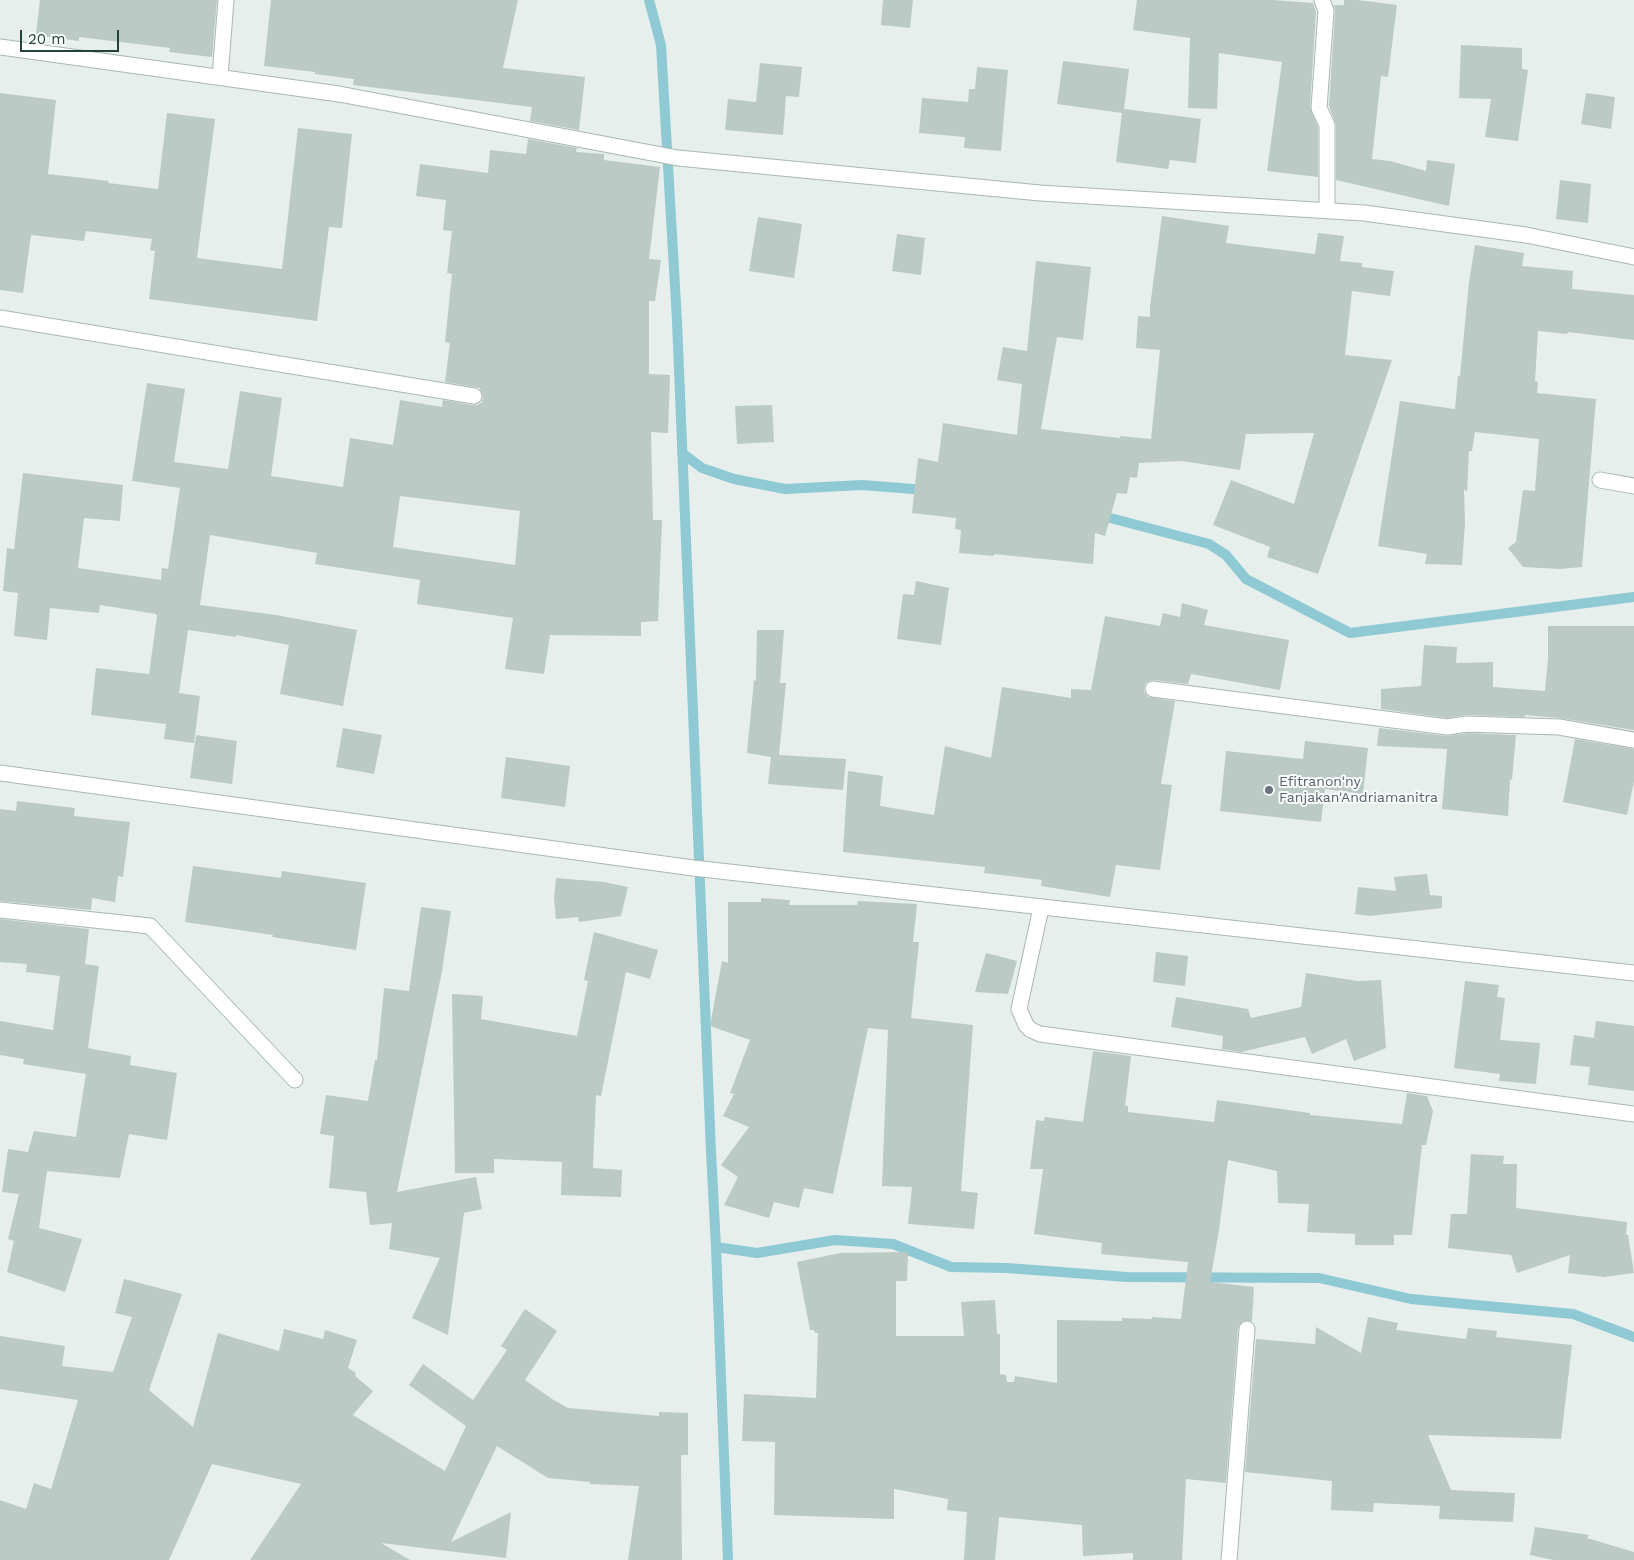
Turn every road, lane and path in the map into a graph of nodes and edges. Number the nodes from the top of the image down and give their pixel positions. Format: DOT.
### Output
graph roads {
  1 [pos="226,0"];
  2 [pos="1322,0"];
  3 [pos="0,47"];
  4 [pos="220,78"];
  5 [pos="1327,210"];
  6 [pos="1634,257"];
  7 [pos="0,318"];
  8 [pos="474,396"];
  9 [pos="1600,480"];
  10 [pos="1634,486"];
  11 [pos="1153,689"];
  12 [pos="1634,740"];
  13 [pos="0,773"];
  14 [pos="1041,908"];
  15 [pos="0,910"];
  16 [pos="1634,973"];
  17 [pos="295,1080"];
  18 [pos="1634,1114"];
  19 [pos="1247,1329"];
  20 [pos="1229,1560"];
  1 -- 4 [label="street"];
  2 -- 5 [label="street"];
  3 -- 4 [label="street"];
  4 -- 5 [label="street"];
  5 -- 6 [label="street"];
  7 -- 8 [label="street"];
  9 -- 10 [label="street"];
  11 -- 12 [label="street"];
  13 -- 14 [label="street"];
  14 -- 16 [label="street"];
  14 -- 18 [label="street"];
  15 -- 17 [label="street"];
  19 -- 20 [label="street"];
}
